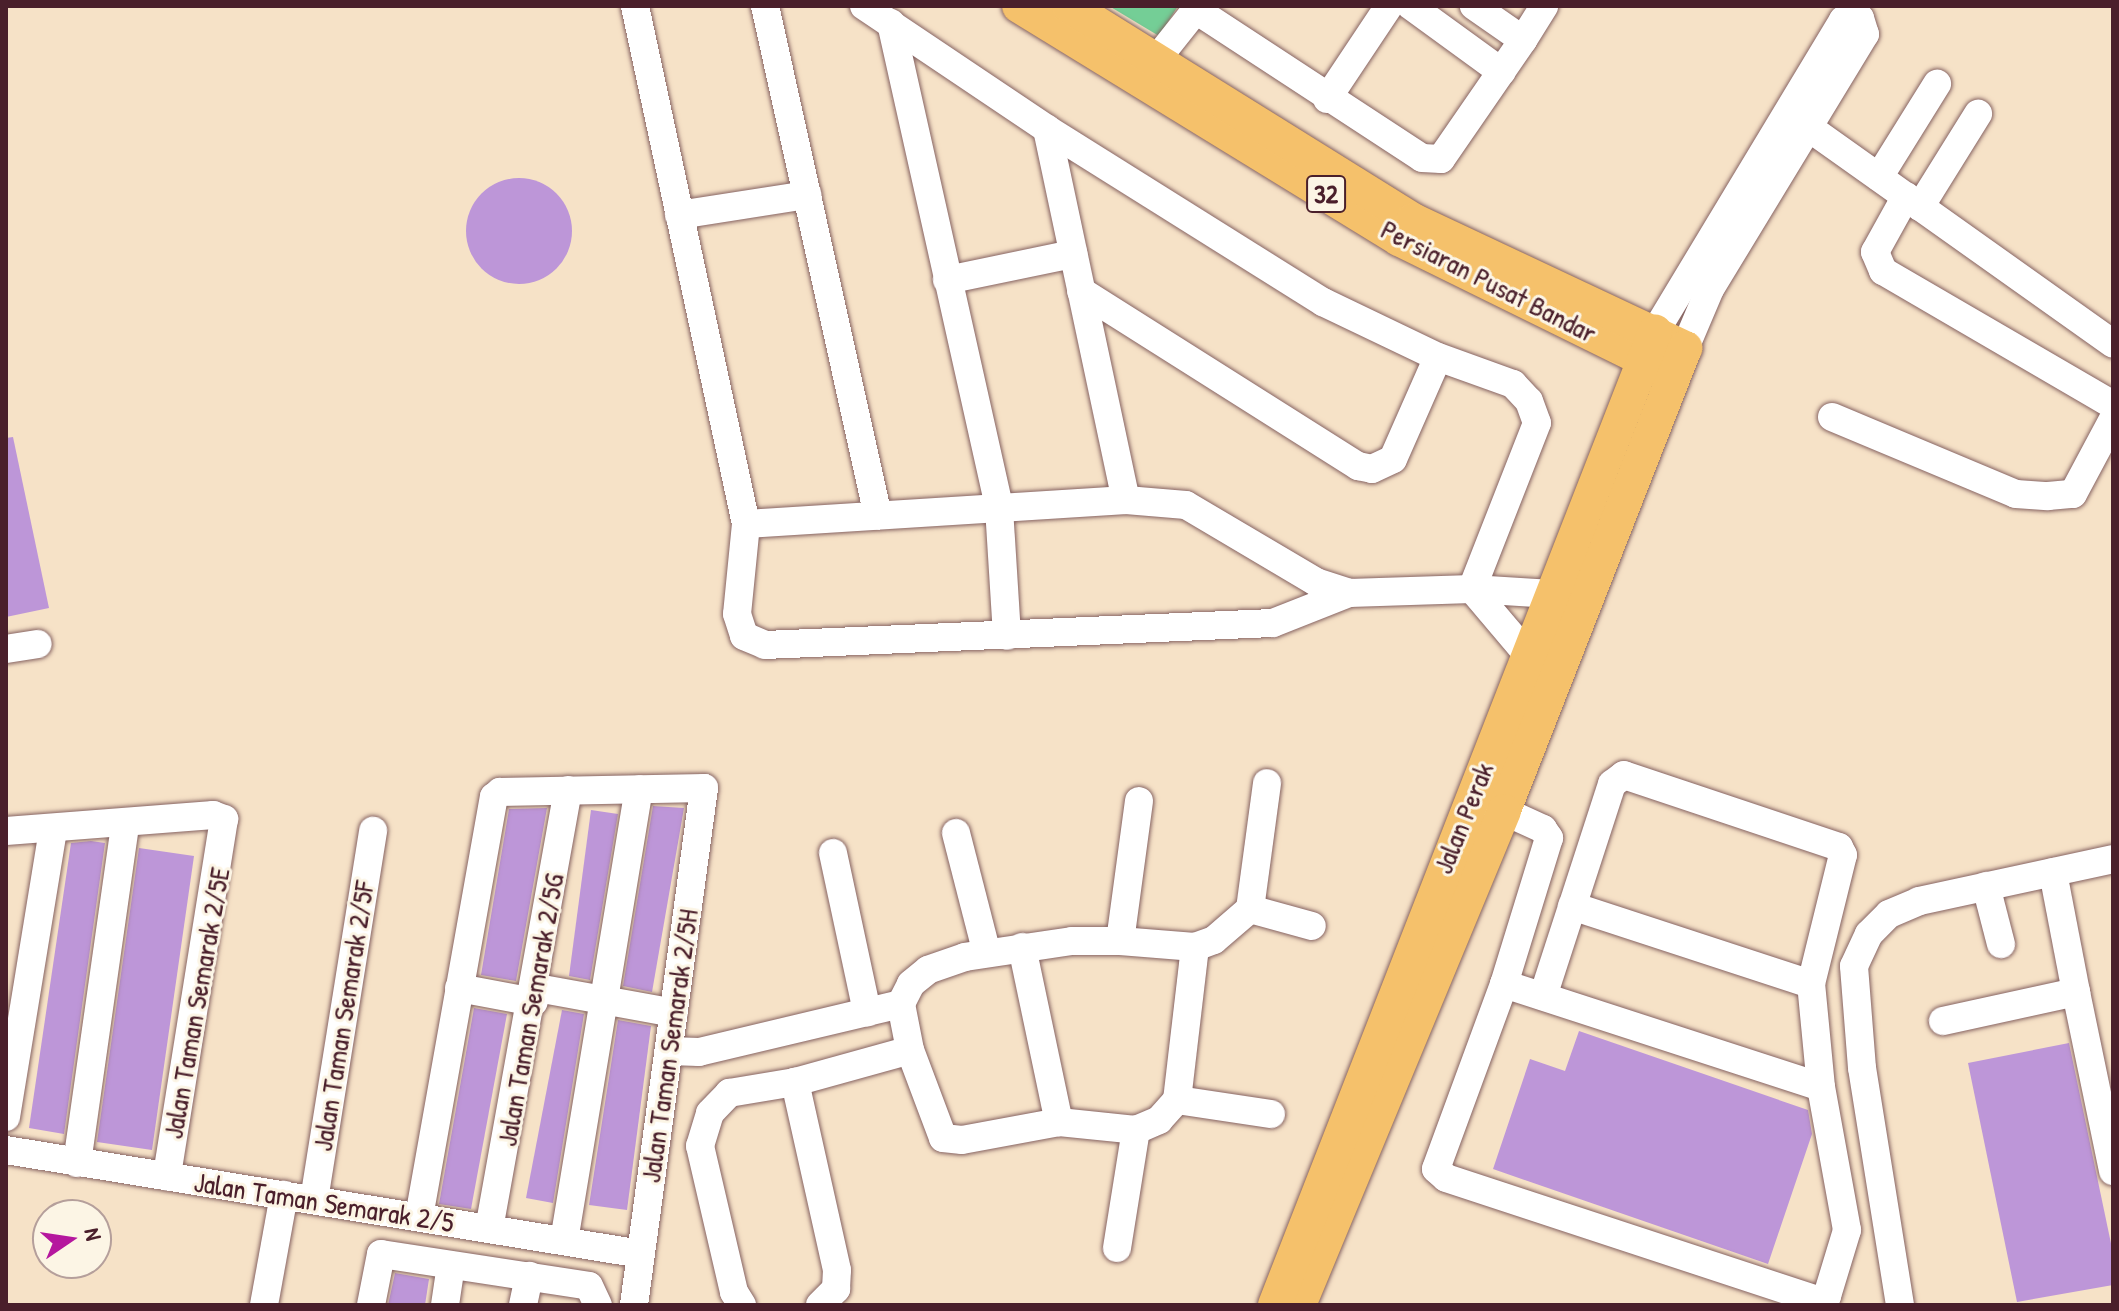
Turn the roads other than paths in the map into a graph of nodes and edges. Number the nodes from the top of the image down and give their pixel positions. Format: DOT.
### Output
graph roads {
  1 [pos="635,6"];
  2 [pos="765,6"];
  3 [pos="864,6"];
  4 [pos="1019,6"];
  5 [pos="1069,6"];
  6 [pos="1389,6"];
  7 [pos="1411,6"];
  8 [pos="1474,6"];
  9 [pos="1544,6"];
  10 [pos="1208,12"];
  11 [pos="891,23"];
  12 [pos="1523,40"];
  13 [pos="1156,60"];
  14 [pos="1502,72"];
  15 [pos="1937,84"];
  16 [pos="1327,99"];
  17 [pos="1978,114"];
  18 [pos="1808,127"];
  19 [pos="1047,129"];
  20 [pos="1879,177"];
  21 [pos="807,195"];
  22 [pos="1913,201"];
  23 [pos="679,215"];
  24 [pos="1073,254"];
  25 [pos="947,280"];
  26 [pos="1081,291"];
  27 [pos="2113,344"];
  28 [pos="1650,346"];
  29 [pos="1438,357"];
  30 [pos="1681,362"];
  31 [pos="2113,405"];
  32 [pos="1832,417"];
  33 [pos="2113,419"];
  34 [pos="1126,500"];
  35 [pos="999,508"];
  36 [pos="878,516"];
  37 [pos="746,524"];
  38 [pos="1472,589"];
  39 [pos="1349,593"];
  40 [pos="1552,594"];
  41 [pos="1007,636"];
  42 [pos="38,644"];
  43 [pos="1568,648"];
  44 [pos="6,649"];
  45 [pos="1524,665"];
  46 [pos="1267,783"];
  47 [pos="639,789"];
  48 [pos="568,790"];
  49 [pos="1472,796"];
  50 [pos="1139,801"];
  51 [pos="1504,811"];
  52 [pos="125,824"];
  53 [pos="53,829"];
  54 [pos="6,831"];
  55 [pos="373,831"];
  56 [pos="956,833"];
  57 [pos="833,853"];
  58 [pos="2113,859"];
  59 [pos="2053,872"];
  60 [pos="1986,886"];
  61 [pos="1572,906"];
  62 [pos="1250,909"];
  63 [pos="1312,926"];
  64 [pos="1120,941"];
  65 [pos="2001,944"];
  66 [pos="1022,947"];
  67 [pos="1195,947"];
  68 [pos="986,950"];
  69 [pos="1504,984"];
  70 [pos="1811,984"];
  71 [pos="459,988"];
  72 [pos="2076,992"];
  73 [pos="535,995"];
  74 [pos="1543,996"];
  75 [pos="607,1000"];
  76 [pos="901,1004"];
  77 [pos="867,1012"];
  78 [pos="674,1013"];
  79 [pos="1943,1021"];
  80 [pos="910,1050"];
  81 [pos="669,1051"];
  82 [pos="699,1052"];
  83 [pos="795,1082"];
  84 [pos="1821,1087"];
  85 [pos="729,1093"];
  86 [pos="1177,1100"];
  87 [pos="1271,1114"];
  88 [pos="6,1117"];
  89 [pos="1059,1122"];
  90 [pos="1136,1130"];
  91 [pos="6,1150"];
  92 [pos="77,1163"];
  93 [pos="2113,1171"];
  94 [pos="167,1176"];
  95 [pos="284,1195"];
  96 [pos="314,1200"];
  97 [pos="419,1217"];
  98 [pos="489,1229"];
  99 [pos="564,1241"];
  100 [pos="1117,1248"];
  101 [pos="641,1254"];
  102 [pos="451,1265"];
  103 [pos="529,1276"];
  104 [pos="598,1300"];
  105 [pos="264,1305"];
  106 [pos="371,1305"];
  107 [pos="445,1305"];
  108 [pos="523,1305"];
  109 [pos="634,1305"];
  110 [pos="742,1305"];
  111 [pos="818,1305"];
  112 [pos="1275,1305"];
  113 [pos="1299,1305"];
  114 [pos="1900,1305"];
  1 -- 23 [label="street"];
  2 -- 21 [label="street"];
  3 -- 11 [label="street"];
  4 -- 28 [label="main road, Persiaran Pusat Bandar / 32"];
  5 -- 13 [label="main road, Persiaran Pusat Bandar / 32"];
  6 -- 16 [label="street"];
  7 -- 14 [label="street"];
  8 -- 12 [label="street"];
  9 -- 12 [label="street"];
  10 -- 13 [label="street"];
  10 -- 16 [label="street"];
  11 -- 19 [label="street"];
  11 -- 25 [label="street"];
  12 -- 14 [label="street"];
  13 -- 28 [label="main road, Persiaran Pusat Bandar / 32"];
  14 -- 16 [label="street"];
  15 -- 20 [label="street"];
  17 -- 22 [label="street"];
  18 -- 20 [label="street"];
  18 -- 28 [label="street"];
  18 -- 30 [label="street"];
  19 -- 24 [label="street"];
  19 -- 29 [label="street"];
  20 -- 22 [label="street"];
  21 -- 23 [label="street"];
  21 -- 36 [label="street"];
  22 -- 27 [label="street"];
  22 -- 31 [label="street"];
  23 -- 37 [label="street"];
  24 -- 25 [label="street"];
  24 -- 26 [label="street"];
  25 -- 35 [label="street"];
  26 -- 29 [label="street"];
  26 -- 34 [label="street"];
  28 -- 30 [label="main road, Persiaran Pusat Bandar / 32"];
  28 -- 40 [label="main road, Jalan Perak"];
  29 -- 38 [label="street"];
  30 -- 43 [label="main road, Jalan Perak"];
  32 -- 33 [label="street"];
  34 -- 35 [label="street"];
  34 -- 39 [label="street"];
  35 -- 36 [label="street"];
  35 -- 41 [label="street"];
  36 -- 37 [label="street"];
  37 -- 41 [label="street"];
  38 -- 39 [label="street"];
  38 -- 40 [label="street"];
  38 -- 45 [label="street"];
  39 -- 41 [label="street"];
  40 -- 45 [label="main road, Jalan Perak"];
  42 -- 44 [label="street"];
  43 -- 45 [label="main road"];
  43 -- 51 [label="main road, Jalan Perak"];
  45 -- 49 [label="main road, Jalan Perak"];
  46 -- 62 [label="street"];
  47 -- 48 [label="street"];
  47 -- 75 [label="street"];
  47 -- 78 [label="street, Jalan Taman Semarak 2/5H"];
  48 -- 71 [label="street"];
  48 -- 73 [label="street, Jalan Taman Semarak 2/5G"];
  49 -- 51 [label="street"];
  49 -- 112 [label="main road, Jalan Perak"];
  50 -- 64 [label="street"];
  51 -- 69 [label="street"];
  51 -- 113 [label="main road, Jalan Perak"];
  52 -- 53 [label="street"];
  52 -- 92 [label="street"];
  52 -- 94 [label="street, Jalan Taman Semarak 2/5E"];
  53 -- 54 [label="street"];
  53 -- 88 [label="street"];
  55 -- 96 [label="street, Jalan Taman Semarak 2/5F"];
  56 -- 68 [label="street"];
  57 -- 77 [label="street"];
  58 -- 59 [label="street"];
  59 -- 60 [label="street"];
  59 -- 72 [label="street"];
  60 -- 65 [label="street"];
  60 -- 114 [label="street"];
  61 -- 70 [label="street"];
  61 -- 70 [label="street"];
  61 -- 74 [label="street"];
  62 -- 63 [label="street"];
  62 -- 67 [label="street"];
  64 -- 66 [label="street"];
  64 -- 67 [label="street"];
  66 -- 68 [label="street"];
  66 -- 89 [label="street"];
  67 -- 86 [label="street"];
  68 -- 76 [label="street"];
  69 -- 74 [label="street"];
  69 -- 84 [label="street"];
  70 -- 84 [label="street"];
  71 -- 73 [label="street"];
  71 -- 97 [label="street"];
  72 -- 79 [label="street"];
  72 -- 93 [label="street"];
  73 -- 75 [label="street"];
  73 -- 98 [label="street, Jalan Taman Semarak 2/5G"];
  74 -- 84 [label="street"];
  75 -- 78 [label="street"];
  75 -- 99 [label="street"];
  76 -- 77 [label="street"];
  76 -- 80 [label="street"];
  77 -- 82 [label="street"];
  78 -- 81 [label="street, Jalan Taman Semarak 2/5H"];
  80 -- 83 [label="street"];
  80 -- 89 [label="street"];
  81 -- 82 [label="street"];
  81 -- 101 [label="street, Jalan Taman Semarak 2/5H"];
  82 -- 85 [label="street"];
  83 -- 85 [label="street"];
  83 -- 111 [label="street"];
  85 -- 110 [label="street"];
  86 -- 87 [label="street"];
  86 -- 90 [label="street"];
  89 -- 90 [label="street"];
  90 -- 100 [label="street"];
  91 -- 92 [label="street, Jalan Taman Semarak 2/5"];
  92 -- 94 [label="street, Jalan Taman Semarak 2/5"];
  94 -- 95 [label="street, Jalan Taman Semarak 2/5"];
  95 -- 96 [label="street, Jalan Taman Semarak 2/5"];
  95 -- 105 [label="street"];
  96 -- 97 [label="street, Jalan Taman Semarak 2/5"];
  97 -- 98 [label="street, Jalan Taman Semarak 2/5"];
  98 -- 99 [label="street, Jalan Taman Semarak 2/5"];
  99 -- 101 [label="street, Jalan Taman Semarak 2/5"];
  101 -- 109 [label="street, Jalan Taman Semarak 2/5H"];
  102 -- 103 [label="street"];
  102 -- 106 [label="street"];
  102 -- 107 [label="street"];
  103 -- 104 [label="street"];
  103 -- 108 [label="street"];
}
